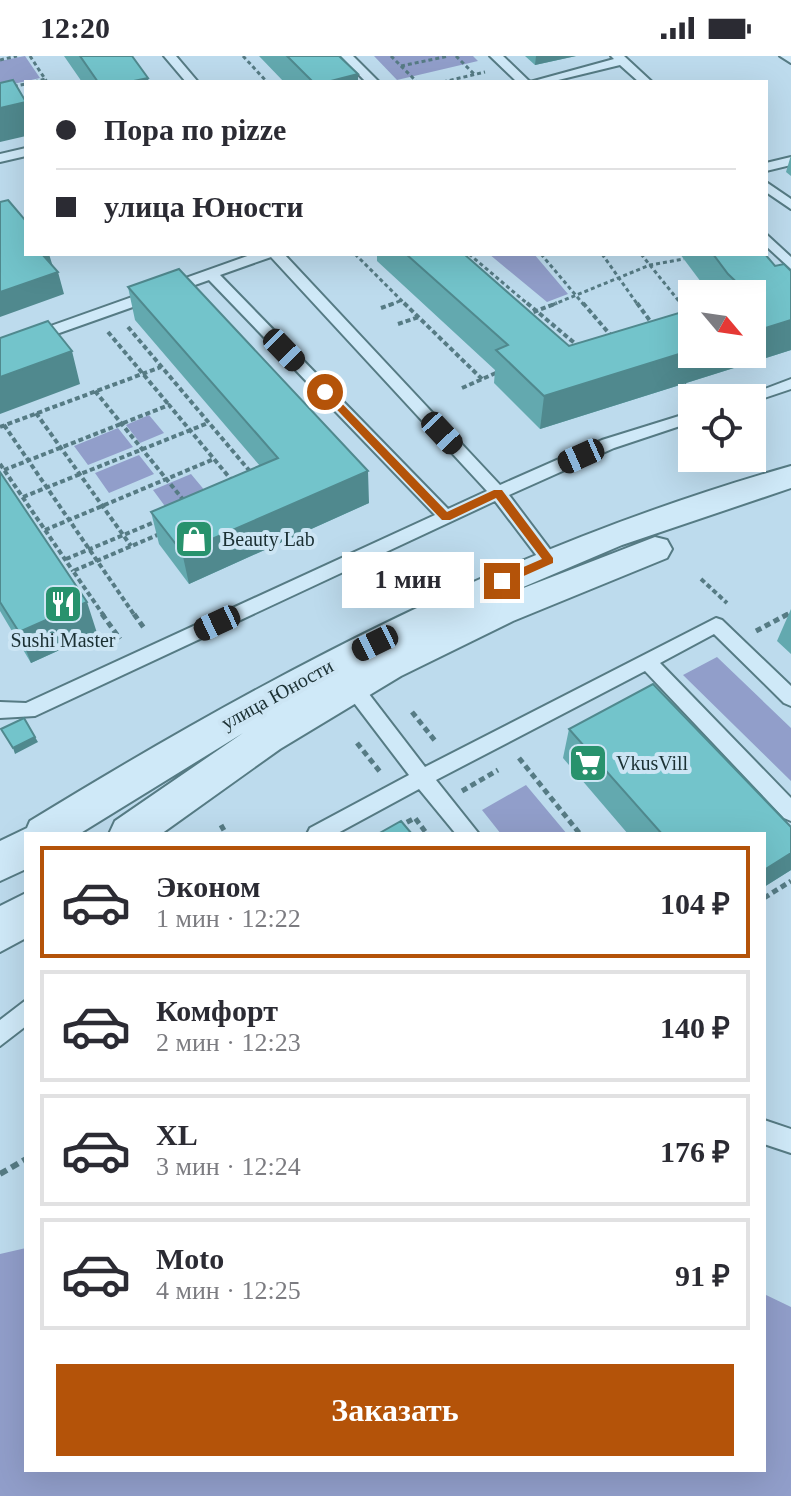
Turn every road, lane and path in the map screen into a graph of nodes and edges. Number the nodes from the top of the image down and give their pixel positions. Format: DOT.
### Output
graph roads {
  1 [pos="17,56"];
  2 [pos="30,56"];
  3 [pos="170,56"];
  4 [pos="243,56"];
  5 [pos="347,56"];
  6 [pos="391,56"];
  7 [pos="449,56"];
  8 [pos="456,56"];
  9 [pos="496,56"];
  10 [pos="786,56"];
  11 [pos="620,58"];
  12 [pos="0,60"];
  13 [pos="791,60"];
  14 [pos="401,66"];
  15 [pos="507,66"];
  16 [pos="474,74"];
  17 [pos="45,80"];
  18 [pos="190,80"];
  19 [pos="265,80"];
  20 [pos="371,80"];
  21 [pos="415,80"];
  22 [pos="451,80"];
  23 [pos="522,80"];
  24 [pos="543,80"];
  25 [pos="644,80"];
  26 [pos="24,84"];
  27 [pos="0,89"];
  28 [pos="24,152"];
  29 [pos="0,158"];
  30 [pos="791,161"];
  31 [pos="768,167"];
  32 [pos="768,188"];
  33 [pos="791,205"];
  34 [pos="768,240"];
  35 [pos="260,256"];
  36 [pos="278,256"];
  37 [pos="357,256"];
  38 [pos="471,256"];
  39 [pos="543,256"];
  40 [pos="603,256"];
  41 [pos="643,256"];
  42 [pos="684,259"];
  43 [pos="650,265"];
  44 [pos="791,265"];
  45 [pos="211,274"];
  46 [pos="619,278"];
  47 [pos="576,295"];
  48 [pos="402,300"];
  49 [pos="678,300"];
  50 [pos="381,308"];
  51 [pos="537,311"];
  52 [pos="419,317"];
  53 [pos="122,320"];
  54 [pos="398,324"];
  55 [pos="103,327"];
  56 [pos="533,328"];
  57 [pos="659,333"];
  58 [pos="619,345"];
  59 [pos="0,349"];
  60 [pos="588,355"];
  61 [pos="161,367"];
  62 [pos="498,372"];
  63 [pos="143,374"];
  64 [pos="482,379"];
  65 [pos="791,384"];
  66 [pos="462,388"];
  67 [pos="95,391"];
  68 [pos="766,392"];
  69 [pos="169,405"];
  70 [pos="36,413"];
  71 [pos="678,422"];
  72 [pos="208,423"];
  73 [pos="121,424"];
  74 [pos="2,426"];
  75 [pos="189,430"];
  76 [pos="61,448"];
  77 [pos="142,449"];
  78 [pos="214,459"];
  79 [pos="28,460"];
  80 [pos="0,464"];
  81 [pos="4,470"];
  82 [pos="80,474"];
  83 [pos="791,477"];
  84 [pos="255,478"];
  85 [pos="166,479"];
  86 [pos="47,487"];
  87 [pos="225,492"];
  88 [pos="498,493"];
  89 [pos="23,497"];
  90 [pos="791,503"];
  91 [pos="103,506"];
  92 [pos="176,512"];
  93 [pos="446,517"];
  94 [pos="163,518"];
  95 [pos="69,519"];
  96 [pos="171,529"];
  97 [pos="45,530"];
  98 [pos="123,535"];
  99 [pos="131,546"];
  100 [pos="89,549"];
  101 [pos="66,559"];
  102 [pos="549,560"];
  103 [pos="97,561"];
  104 [pos="73,571"];
  105 [pos="144,628"];
  106 [pos="120,639"];
  107 [pos="647,661"];
  108 [pos="352,686"];
  109 [pos="791,698"];
  110 [pos="0,710"];
  111 [pos="357,743"];
  112 [pos="532,751"];
  113 [pos="519,758"];
  114 [pos="422,778"];
  115 [pos="395,792"];
  116 [pos="443,801"];
  117 [pos="791,812"];
  118 [pos="415,818"];
  119 [pos="221,825"];
  120 [pos="48,832"];
  121 [pos="133,832"];
  122 [pos="225,832"];
  123 [pos="321,832"];
  124 [pos="389,832"];
  125 [pos="426,832"];
  126 [pos="467,832"];
  127 [pos="578,832"];
  128 [pos="24,847"];
  129 [pos="0,863"];
  130 [pos="791,881"];
  131 [pos="766,897"];
  132 [pos="24,914"];
  133 [pos="0,932"];
  134 [pos="24,1013"];
  135 [pos="0,1035"];
  136 [pos="766,1133"];
  137 [pos="791,1141"];
  138 [pos="24,1160"];
  139 [pos="0,1174"];
  1 -- 12 [label="path"];
  2 -- 17 [label="path"];
  3 -- 18 [label="lane"];
  4 -- 19 [label="path"];
  5 -- 20 [label="lane"];
  6 -- 14 [label="path"];
  7 -- 14 [label="path"];
  8 -- 16 [label="path"];
  9 -- 15 [label="lane"];
  10 -- 13 [label="lane"];
  11 -- 24 [label="lane"];
  11 -- 25 [label="lane"];
  14 -- 21 [label="path"];
  15 -- 16 [label="path"];
  15 -- 23 [label="lane"];
  16 -- 22 [label="path"];
  26 -- 27 [label="path"];
  28 -- 29 [label="lane"];
  30 -- 31 [label="lane"];
  32 -- 33 [label="lane"];
  34 -- 44 [label="lane"];
  35 -- 45 [label="lane"];
  36 -- 88 [label="lane"];
  37 -- 48 [label="path"];
  38 -- 51 [label="path"];
  39 -- 47 [label="path"];
  40 -- 46 [label="path"];
  41 -- 43 [label="path"];
  42 -- 43 [label="path"];
  43 -- 46 [label="path"];
  43 -- 49 [label="path"];
  45 -- 59 [label="lane"];
  45 -- 93 [label="lane"];
  46 -- 47 [label="path"];
  46 -- 57 [label="path"];
  47 -- 51 [label="path"];
  47 -- 58 [label="path"];
  48 -- 50 [label="path"];
  48 -- 52 [label="path"];
  51 -- 56 [label="path"];
  51 -- 60 [label="path"];
  52 -- 54 [label="path"];
  52 -- 64 [label="path"];
  53 -- 61 [label="path"];
  55 -- 63 [label="path"];
  61 -- 63 [label="path"];
  61 -- 72 [label="path"];
  62 -- 64 [label="path"];
  63 -- 67 [label="path"];
  63 -- 69 [label="path"];
  64 -- 66 [label="path"];
  65 -- 68 [label="lane"];
  67 -- 70 [label="path"];
  67 -- 73 [label="path"];
  69 -- 73 [label="path"];
  69 -- 75 [label="path"];
  70 -- 74 [label="path"];
  70 -- 76 [label="path"];
  71 -- 88 [label="lane"];
  72 -- 75 [label="path"];
  72 -- 84 [label="path"];
  73 -- 76 [label="path"];
  73 -- 77 [label="path"];
  74 -- 79 [label="path"];
  75 -- 77 [label="path"];
  75 -- 78 [label="path"];
  76 -- 79 [label="path"];
  76 -- 82 [label="path"];
  77 -- 82 [label="path"];
  77 -- 85 [label="path"];
  78 -- 85 [label="path"];
  78 -- 87 [label="path"];
  79 -- 81 [label="path"];
  79 -- 86 [label="path"];
  80 -- 81 [label="path"];
  81 -- 89 [label="path"];
  82 -- 86 [label="path"];
  82 -- 91 [label="path"];
  83 -- 102 [label="street, улица Юности"];
  85 -- 91 [label="path"];
  85 -- 92 [label="path"];
  86 -- 89 [label="path"];
  86 -- 95 [label="path"];
  88 -- 93 [label="lane"];
  88 -- 102 [label="lane"];
  89 -- 97 [label="path"];
  90 -- 108 [label="street, улица Юности"];
  91 -- 95 [label="path"];
  91 -- 98 [label="path"];
  93 -- 110 [label="lane"];
  94 -- 98 [label="path"];
  95 -- 97 [label="path"];
  95 -- 100 [label="path"];
  96 -- 99 [label="path"];
  97 -- 101 [label="path"];
  98 -- 99 [label="path"];
  98 -- 100 [label="path"];
  99 -- 103 [label="path"];
  100 -- 101 [label="path"];
  100 -- 103 [label="path"];
  101 -- 104 [label="path"];
  102 -- 120 [label="street, улица Юности"];
  103 -- 104 [label="path"];
  103 -- 105 [label="path"];
  104 -- 106 [label="path"];
  107 -- 109 [label="lane"];
  107 -- 114 [label="lane"];
  107 -- 117 [label="lane"];
  108 -- 114 [label="lane"];
  108 -- 121 [label="street, улица Юности"];
  111 -- 115 [label="path"];
  112 -- 113 [label="path"];
  113 -- 116 [label="path"];
  113 -- 127 [label="path"];
  114 -- 115 [label="lane"];
  114 -- 116 [label="lane"];
  115 -- 118 [label="path"];
  115 -- 123 [label="lane"];
  116 -- 118 [label="path"];
  116 -- 126 [label="lane"];
  118 -- 124 [label="path"];
  118 -- 125 [label="path"];
  119 -- 122 [label="path"];
  128 -- 129 [label="street"];
  130 -- 131 [label="path"];
  132 -- 133 [label="street"];
  134 -- 135 [label="lane"];
  136 -- 137 [label="lane"];
  138 -- 139 [label="path"];
}
